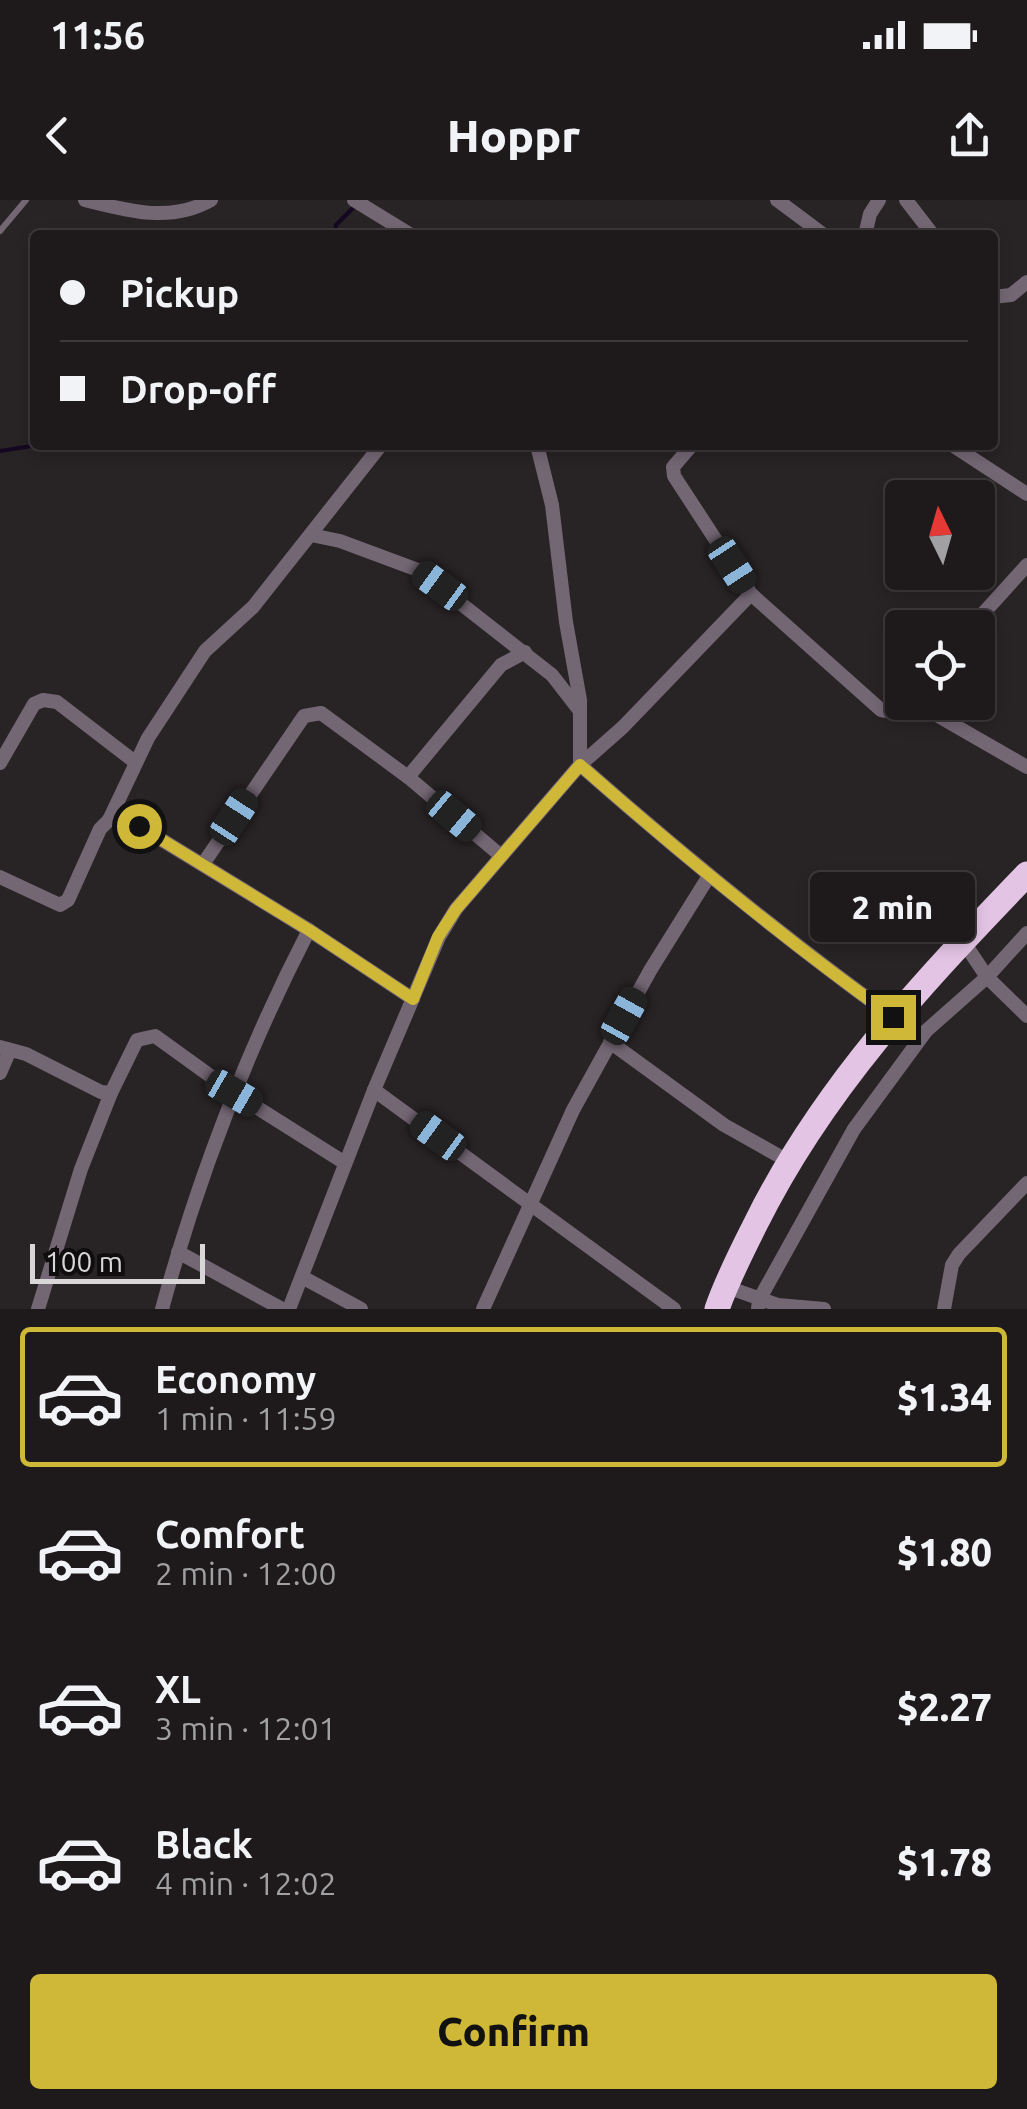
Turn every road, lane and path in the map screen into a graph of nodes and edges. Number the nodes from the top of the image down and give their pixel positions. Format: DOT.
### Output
graph roads {
  1 [pos="26,200"];
  2 [pos="86,200"];
  3 [pos="212,200"];
  4 [pos="776,200"];
  5 [pos="879,200"];
  6 [pos="906,200"];
  7 [pos="360,204"];
  8 [pos="402,230"];
  9 [pos="817,230"];
  10 [pos="866,230"];
  11 [pos="929,230"];
  12 [pos="0,231"];
  13 [pos="1027,282"];
  14 [pos="998,296"];
  15 [pos="377,450"];
  16 [pos="538,450"];
  17 [pos="688,450"];
  18 [pos="960,450"];
  19 [pos="1027,494"];
  20 [pos="311,534"];
  21 [pos="1027,566"];
  22 [pos="751,594"];
  23 [pos="987,610"];
  24 [pos="525,652"];
  25 [pos="885,711"];
  26 [pos="580,712"];
  27 [pos="946,720"];
  28 [pos="136,762"];
  29 [pos="0,763"];
  30 [pos="580,765"];
  31 [pos="1027,766"];
  32 [pos="408,777"];
  33 [pos="110,820"];
  34 [pos="500,855"];
  35 [pos="203,864"];
  36 [pos="1027,874"];
  37 [pos="710,876"];
  38 [pos="0,877"];
  39 [pos="309,930"];
  40 [pos="1027,933"];
  41 [pos="963,940"];
  42 [pos="987,978"];
  43 [pos="413,999"];
  44 [pos="1027,1016"];
  45 [pos="893,1017"];
  46 [pos="610,1042"];
  47 [pos="5,1049"];
  48 [pos="0,1073"];
  49 [pos="374,1090"];
  50 [pos="234,1093"];
  51 [pos="110,1094"];
  52 [pos="788,1162"];
  53 [pos="345,1163"];
  54 [pos="1027,1183"];
  55 [pos="532,1204"];
  56 [pos="178,1252"];
  57 [pos="302,1277"];
  58 [pos="721,1298"];
  59 [pos="759,1304"];
  60 [pos="670,1307"];
  61 [pos="38,1309"];
  62 [pos="162,1309"];
  63 [pos="285,1309"];
  64 [pos="361,1309"];
  65 [pos="483,1309"];
  66 [pos="824,1309"];
  67 [pos="944,1309"];
  1 -- 12 [label="lane"];
  2 -- 3 [label="street"];
  4 -- 9 [label="street"];
  5 -- 10 [label="street"];
  6 -- 11 [label="street"];
  7 -- 8 [label="street"];
  13 -- 14 [label="street"];
  15 -- 20 [label="street"];
  16 -- 26 [label="street"];
  17 -- 22 [label="street"];
  18 -- 19 [label="street"];
  20 -- 24 [label="street"];
  20 -- 28 [label="street"];
  21 -- 23 [label="street"];
  22 -- 25 [label="street"];
  22 -- 30 [label="street"];
  24 -- 26 [label="street"];
  24 -- 32 [label="street"];
  26 -- 30 [label="street"];
  27 -- 31 [label="street"];
  28 -- 29 [label="street"];
  28 -- 33 [label="street"];
  30 -- 34 [label="street"];
  30 -- 37 [label="street"];
  32 -- 34 [label="street"];
  32 -- 35 [label="street"];
  33 -- 35 [label="street"];
  33 -- 38 [label="street"];
  34 -- 43 [label="street"];
  35 -- 39 [label="street"];
  36 -- 41 [label="highway"];
  37 -- 45 [label="street"];
  37 -- 46 [label="street"];
  39 -- 43 [label="street"];
  39 -- 50 [label="street"];
  40 -- 42 [label="street"];
  41 -- 42 [label="street"];
  41 -- 45 [label="highway"];
  42 -- 44 [label="street"];
  42 -- 59 [label="street"];
  43 -- 49 [label="street"];
  45 -- 52 [label="highway"];
  46 -- 52 [label="street"];
  46 -- 55 [label="street"];
  47 -- 48 [label="street"];
  47 -- 51 [label="street"];
  49 -- 53 [label="street"];
  49 -- 55 [label="street"];
  50 -- 51 [label="street"];
  50 -- 53 [label="street"];
  50 -- 56 [label="street"];
  51 -- 61 [label="street"];
  52 -- 58 [label="highway"];
  53 -- 57 [label="street"];
  54 -- 67 [label="street"];
  55 -- 60 [label="street"];
  55 -- 65 [label="street"];
  56 -- 62 [label="street"];
  56 -- 63 [label="street"];
  57 -- 63 [label="street"];
  57 -- 64 [label="street"];
  58 -- 59 [label="street"];
  59 -- 66 [label="street"];
}
